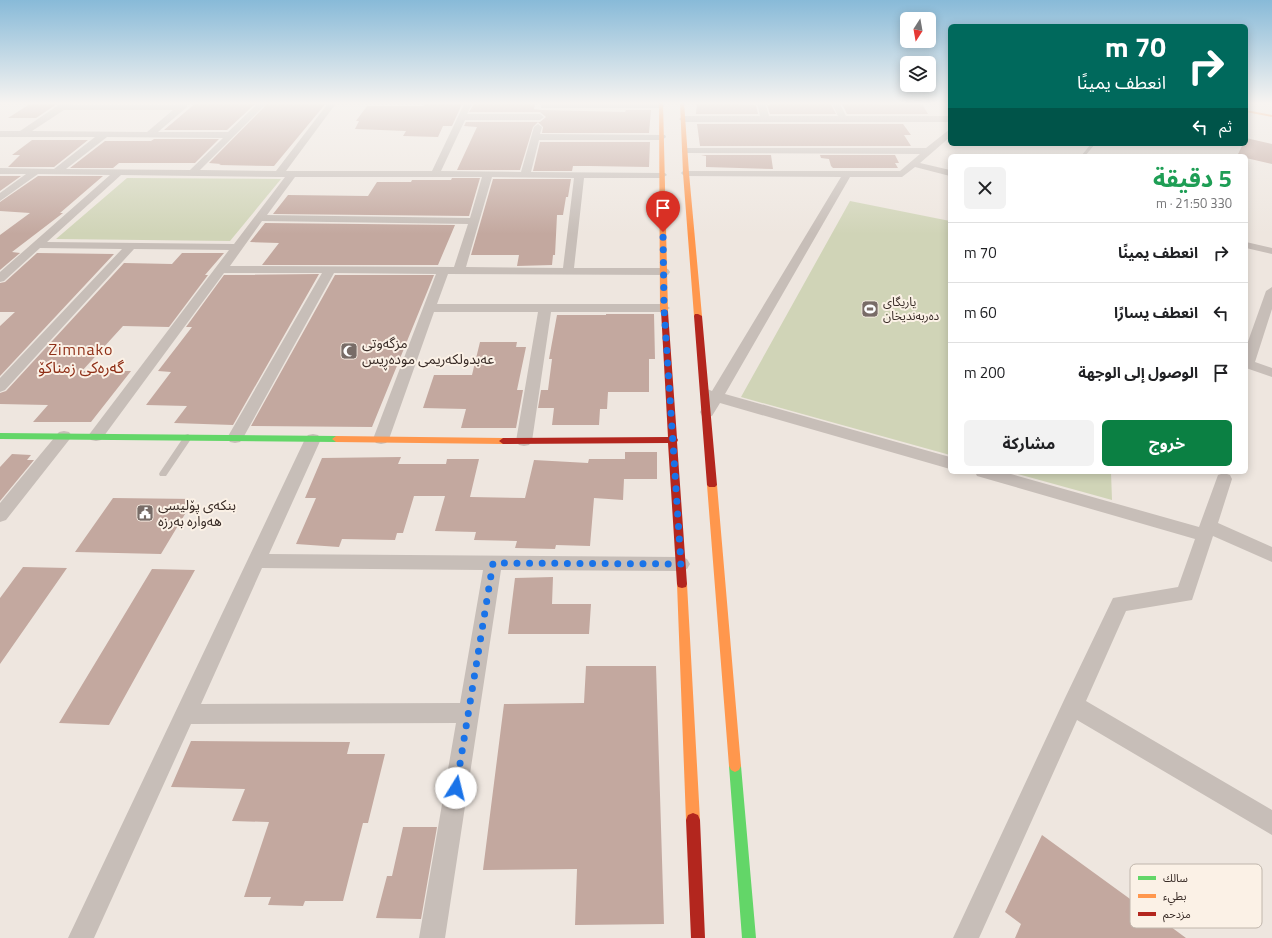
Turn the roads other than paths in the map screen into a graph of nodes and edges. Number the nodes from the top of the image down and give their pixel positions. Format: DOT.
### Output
graph roads {
  1 [pos="89,146"];
  2 [pos="220,146"];
  3 [pos="300,146"];
  4 [pos="449,146"];
  5 [pos="533,146"];
  6 [pos="662,146"];
  7 [pos="685,146"];
  8 [pos="936,146"];
  9 [pos="1091,146"];
  10 [pos="685,150"];
  11 [pos="929,152"];
  12 [pos="1085,154"];
  13 [pos="914,164"];
  14 [pos="0,171"];
  15 [pos="36,171"];
  16 [pos="56,171"];
  17 [pos="119,172"];
  18 [pos="948,172"];
  19 [pos="192,173"];
  20 [pos="686,173"];
  21 [pos="279,174"];
  22 [pos="292,174"];
  23 [pos="847,174"];
  24 [pos="435,175"];
  25 [pos="488,175"];
  26 [pos="525,175"];
  27 [pos="579,175"];
  28 [pos="662,175"];
  29 [pos="0,198"];
  30 [pos="259,218"];
  31 [pos="474,221"];
  32 [pos="1248,245"];
  33 [pos="35,246"];
  34 [pos="130,247"];
  35 [pos="237,247"];
  36 [pos="1272,251"];
  37 [pos="222,269"];
  38 [pos="330,270"];
  39 [pos="443,270"];
  40 [pos="458,271"];
  41 [pos="568,272"];
  42 [pos="664,272"];
  43 [pos="0,278"];
  44 [pos="1272,291"];
  45 [pos="1270,305"];
  46 [pos="429,308"];
  47 [pos="545,308"];
  48 [pos="664,308"];
  49 [pos="1248,361"];
  50 [pos="1248,364"];
  51 [pos="1272,373"];
  52 [pos="0,388"];
  53 [pos="711,395"];
  54 [pos="707,412"];
  55 [pos="0,436"];
  56 [pos="64,436"];
  57 [pos="96,436"];
  58 [pos="188,437"];
  59 [pos="235,438"];
  60 [pos="312,438"];
  61 [pos="381,439"];
  62 [pos="674,440"];
  63 [pos="524,441"];
  64 [pos="948,462"];
  65 [pos="164,474"];
  66 [pos="991,474"];
  67 [pos="1224,479"];
  68 [pos="0,516"];
  69 [pos="1206,530"];
  70 [pos="1272,555"];
  71 [pos="256,561"];
  72 [pos="493,563"];
  73 [pos="681,564"];
  74 [pos="1072,705"];
  75 [pos="468,713"];
  76 [pos="185,714"];
  77 [pos="1272,823"];
  78 [pos="81,938"];
  79 [pos="432,938"];
  80 [pos="698,938"];
  81 [pos="749,938"];
  82 [pos="966,938"];
  1 -- 16 [label="street"];
  2 -- 19 [label="street"];
  3 -- 21 [label="street"];
  4 -- 24 [label="street"];
  5 -- 26 [label="street"];
  6 -- 28 [label="street"];
  7 -- 10 [label="street"];
  8 -- 11 [label="street"];
  9 -- 12 [label="lane"];
  10 -- 11 [label="street"];
  10 -- 20 [label="street"];
  11 -- 13 [label="street"];
  13 -- 18 [label="street"];
  13 -- 23 [label="street"];
  14 -- 15 [label="street"];
  15 -- 16 [label="street"];
  15 -- 29 [label="street"];
  16 -- 17 [label="street"];
  17 -- 19 [label="street"];
  17 -- 33 [label="street"];
  19 -- 21 [label="street"];
  20 -- 23 [label="street"];
  20 -- 53 [label="street"];
  21 -- 22 [label="street"];
  22 -- 24 [label="street"];
  22 -- 30 [label="street"];
  23 -- 53 [label="street"];
  24 -- 25 [label="street"];
  25 -- 26 [label="street"];
  25 -- 31 [label="street"];
  26 -- 27 [label="street"];
  27 -- 28 [label="street"];
  27 -- 41 [label="street"];
  28 -- 42 [label="street"];
  30 -- 31 [label="street"];
  30 -- 35 [label="street"];
  31 -- 40 [label="street"];
  32 -- 36 [label="street"];
  33 -- 34 [label="street"];
  33 -- 43 [label="street"];
  34 -- 35 [label="street"];
  34 -- 52 [label="street"];
  35 -- 37 [label="street"];
  37 -- 38 [label="street"];
  37 -- 57 [label="street"];
  38 -- 39 [label="street"];
  38 -- 59 [label="street"];
  39 -- 40 [label="street"];
  39 -- 46 [label="street"];
  40 -- 41 [label="street"];
  41 -- 42 [label="street"];
  42 -- 48 [label="street"];
  44 -- 45 [label="street"];
  45 -- 49 [label="street"];
  46 -- 47 [label="street"];
  46 -- 61 [label="street"];
  47 -- 48 [label="street"];
  47 -- 63 [label="street"];
  48 -- 62 [label="street"];
  50 -- 51 [label="street"];
  53 -- 54 [label="street"];
  53 -- 64 [label="street"];
  54 -- 81 [label="street"];
  55 -- 56 [label="street"];
  56 -- 57 [label="street"];
  56 -- 68 [label="street"];
  57 -- 58 [label="street"];
  58 -- 59 [label="street"];
  58 -- 65 [label="lane"];
  59 -- 60 [label="street"];
  60 -- 61 [label="street"];
  60 -- 71 [label="street"];
  61 -- 63 [label="street"];
  62 -- 63 [label="street"];
  62 -- 73 [label="street"];
  66 -- 69 [label="street"];
  67 -- 69 [label="street"];
  69 -- 70 [label="street"];
  69 -- 74 [label="street"];
  71 -- 72 [label="street"];
  71 -- 76 [label="street"];
  72 -- 73 [label="street"];
  72 -- 75 [label="street"];
  73 -- 80 [label="street"];
  74 -- 77 [label="street"];
  74 -- 82 [label="street"];
  75 -- 76 [label="street"];
  75 -- 79 [label="street"];
  76 -- 78 [label="street"];
}
